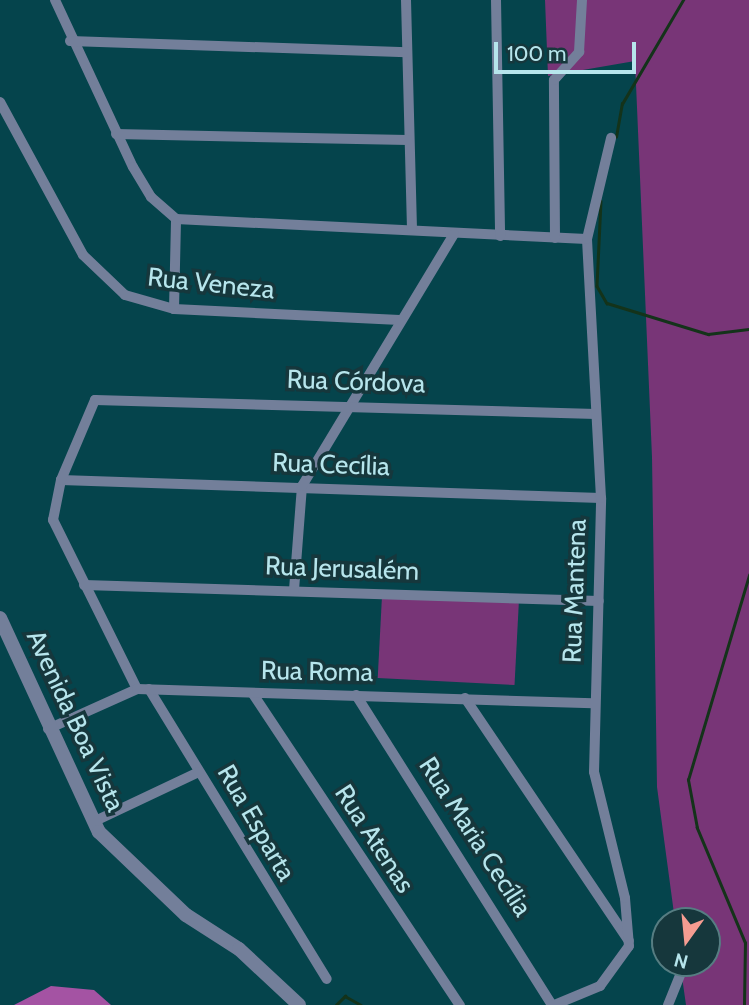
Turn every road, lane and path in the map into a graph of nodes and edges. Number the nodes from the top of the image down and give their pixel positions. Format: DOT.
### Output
graph roads {
  1 [pos="55,0"];
  2 [pos="406,0"];
  3 [pos="496,0"];
  4 [pos="582,0"];
  5 [pos="70,41"];
  6 [pos="407,52"];
  7 [pos="0,102"];
  8 [pos="116,134"];
  9 [pos="611,138"];
  10 [pos="408,141"];
  11 [pos="176,219"];
  12 [pos="412,230"];
  13 [pos="453,234"];
  14 [pos="500,236"];
  15 [pos="555,238"];
  16 [pos="587,239"];
  17 [pos="174,309"];
  18 [pos="400,320"];
  19 [pos="114,397"];
  20 [pos="350,405"];
  21 [pos="596,414"];
  22 [pos="61,480"];
  23 [pos="302,486"];
  24 [pos="601,498"];
  25 [pos="84,586"];
  26 [pos="294,590"];
  27 [pos="599,601"];
  28 [pos="0,618"];
  29 [pos="143,689"];
  30 [pos="253,694"];
  31 [pos="356,695"];
  32 [pos="465,698"];
  33 [pos="593,704"];
  34 [pos="48,729"];
  35 [pos="199,772"];
  36 [pos="93,822"];
  37 [pos="629,941"];
  38 [pos="679,977"];
  39 [pos="327,979"];
  40 [pos="299,1005"];
  41 [pos="460,1005"];
  42 [pos="553,1005"];
  43 [pos="668,1005"];
  1 -- 5 [label="street"];
  2 -- 6 [label="street"];
  3 -- 14 [label="street"];
  4 -- 15 [label="street"];
  5 -- 6 [label="street"];
  5 -- 8 [label="street"];
  6 -- 10 [label="street"];
  7 -- 17 [label="street, Rua Veneza"];
  8 -- 10 [label="street"];
  8 -- 11 [label="street"];
  9 -- 16 [label="street, Rua Mantena"];
  10 -- 12 [label="street"];
  11 -- 12 [label="street"];
  11 -- 17 [label="street"];
  12 -- 13 [label="street"];
  13 -- 14 [label="street"];
  13 -- 18 [label="street"];
  14 -- 15 [label="street"];
  15 -- 16 [label="street"];
  16 -- 21 [label="street, Rua Mantena"];
  17 -- 18 [label="street, Rua Veneza"];
  18 -- 20 [label="street"];
  19 -- 20 [label="street, Rua Córdova"];
  19 -- 22 [label="street, Rua Esparta"];
  20 -- 21 [label="street, Rua Córdova"];
  20 -- 23 [label="street"];
  21 -- 24 [label="street, Rua Mantena"];
  22 -- 23 [label="street, Rua Cecília"];
  22 -- 25 [label="street, Rua Esparta"];
  23 -- 24 [label="street, Rua Cecília"];
  23 -- 26 [label="street"];
  24 -- 27 [label="street, Rua Mantena"];
  25 -- 26 [label="street, Rua Jerusalém"];
  25 -- 29 [label="street, Rua Esparta"];
  26 -- 27 [label="street, Rua Jerusalém"];
  27 -- 33 [label="street, Rua Mantena"];
  28 -- 34 [label="street, Avenida Boa Vista"];
  29 -- 30 [label="street, Rua Roma"];
  29 -- 34 [label="street, Rua Roma"];
  29 -- 35 [label="street, Rua Esparta"];
  30 -- 31 [label="street, Rua Roma"];
  30 -- 41 [label="street, Rua Atenas"];
  31 -- 32 [label="street, Rua Roma"];
  31 -- 42 [label="street, Rua Maria Cecília"];
  32 -- 33 [label="street, Rua Roma"];
  32 -- 37 [label="street"];
  33 -- 37 [label="street, Rua Mantena"];
  34 -- 36 [label="street, Avenida Boa Vista"];
  35 -- 36 [label="street"];
  35 -- 39 [label="street, Rua Esparta"];
  36 -- 40 [label="street, Avenida Boa Vista"];
  37 -- 42 [label="street"];
  38 -- 43 [label="street"];
}
